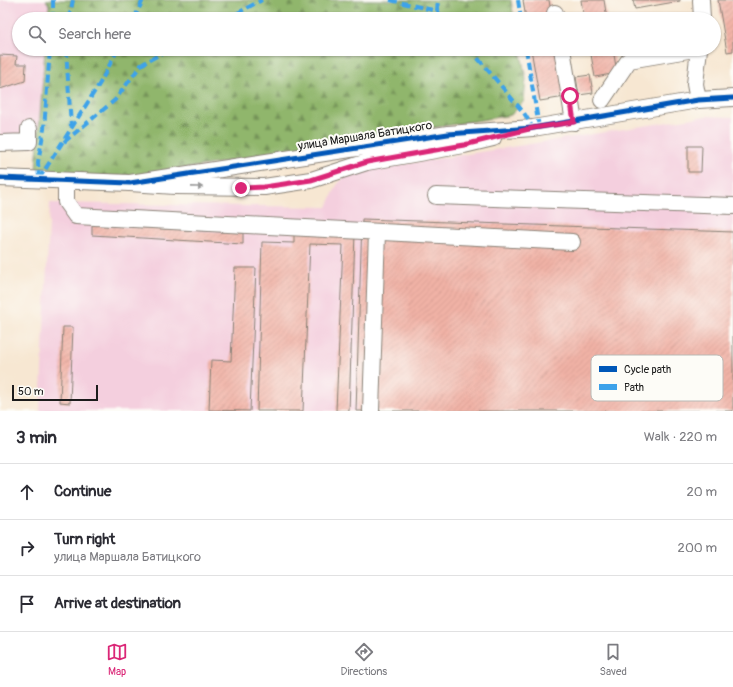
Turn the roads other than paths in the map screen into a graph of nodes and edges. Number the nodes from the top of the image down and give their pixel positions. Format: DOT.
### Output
graph roads {
  1 [pos="702,0"];
  2 [pos="702,12"];
  3 [pos="563,56"];
  4 [pos="653,56"];
  5 [pos="698,56"];
  6 [pos="733,98"];
  7 [pos="602,100"];
  8 [pos="698,100"];
  9 [pos="574,122"];
  10 [pos="533,128"];
  11 [pos="29,129"];
  12 [pos="0,143"];
  13 [pos="0,178"];
  14 [pos="66,181"];
  15 [pos="130,183"];
  16 [pos="436,196"];
  17 [pos="733,206"];
  18 [pos="377,232"];
  19 [pos="572,242"];
  20 [pos="371,411"];
  1 -- 2 [label="street"];
  3 -- 9 [label="street"];
  4 -- 7 [label="street"];
  5 -- 8 [label="street"];
  6 -- 8 [label="street, улица Маршала Батицкого"];
  8 -- 9 [label="street, улица Маршала Батицкого"];
  9 -- 10 [label="street, улица Маршала Батицкого"];
  10 -- 15 [label="street, улица Маршала Батицкого"];
  15 -- 10 [label="street, улица Маршала Батицкого, one-way"];
  11 -- 12 [label="street"];
  13 -- 14 [label="street, улица Маршала Батицкого"];
  14 -- 15 [label="street, улица Маршала Батицкого"];
  14 -- 18 [label="street"];
  16 -- 17 [label="street"];
  18 -- 19 [label="street"];
  18 -- 20 [label="street"];
}
